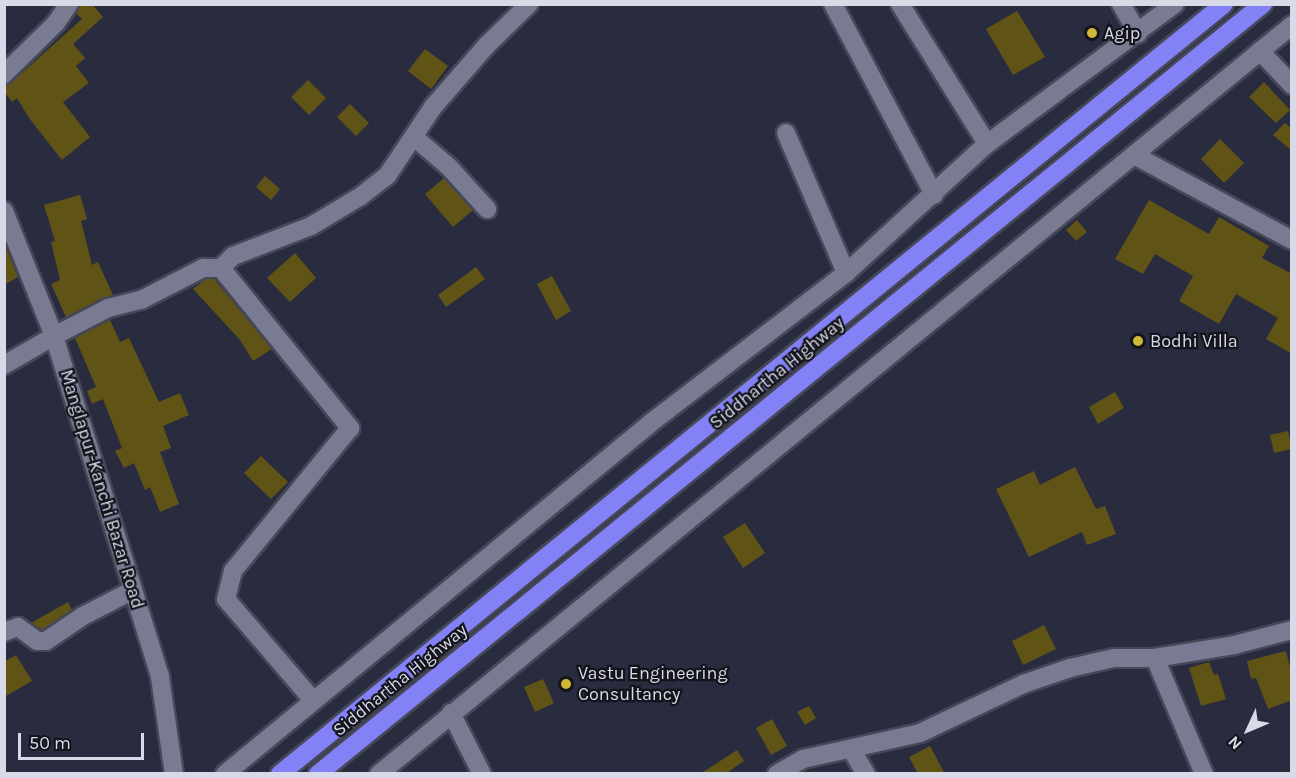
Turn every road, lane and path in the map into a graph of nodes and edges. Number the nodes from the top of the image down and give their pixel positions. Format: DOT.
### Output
graph roads {
  1 [pos="69,4"];
  2 [pos="530,4"];
  3 [pos="833,4"];
  4 [pos="900,4"];
  5 [pos="1121,4"];
  6 [pos="1175,4"];
  7 [pos="1224,4"];
  8 [pos="1263,4"];
  9 [pos="1292,25"];
  10 [pos="1138,34"];
  11 [pos="1260,51"];
  12 [pos="4,74"];
  13 [pos="1292,85"];
  14 [pos="786,133"];
  15 [pos="414,137"];
  16 [pos="987,144"];
  17 [pos="1134,155"];
  18 [pos="934,195"];
  19 [pos="487,208"];
  20 [pos="4,212"];
  21 [pos="1292,240"];
  22 [pos="221,268"];
  23 [pos="846,273"];
  24 [pos="54,336"];
  25 [pos="4,365"];
  26 [pos="133,590"];
  27 [pos="1292,630"];
  28 [pos="4,632"];
  29 [pos="1155,658"];
  30 [pos="312,699"];
  31 [pos="451,713"];
  32 [pos="851,749"];
  33 [pos="174,774"];
  34 [pos="225,774"];
  35 [pos="280,774"];
  36 [pos="318,774"];
  37 [pos="379,774"];
  38 [pos="482,774"];
  39 [pos="777,774"];
  40 [pos="866,774"];
  41 [pos="1204,774"];
  1 -- 12 [label="street"];
  2 -- 15 [label="street"];
  3 -- 18 [label="street"];
  4 -- 16 [label="street"];
  5 -- 10 [label="street"];
  6 -- 10 [label="street"];
  7 -- 35 [label="highway, Siddhartha Highway"];
  8 -- 36 [label="highway, Siddhartha Highway"];
  9 -- 11 [label="street"];
  10 -- 16 [label="street"];
  11 -- 13 [label="street"];
  11 -- 17 [label="street"];
  14 -- 23 [label="street"];
  15 -- 19 [label="street"];
  15 -- 22 [label="street"];
  16 -- 18 [label="street"];
  17 -- 21 [label="street"];
  17 -- 31 [label="street"];
  18 -- 23 [label="street"];
  20 -- 24 [label="street, Manglapur-Kanchi Bazar Road"];
  22 -- 24 [label="street"];
  22 -- 30 [label="street"];
  23 -- 30 [label="street"];
  24 -- 25 [label="street"];
  24 -- 26 [label="street, Manglapur-Kanchi Bazar Road"];
  26 -- 28 [label="street"];
  26 -- 33 [label="street, Manglapur-Kanchi Bazar Road"];
  27 -- 29 [label="street"];
  29 -- 32 [label="street"];
  29 -- 41 [label="street"];
  30 -- 34 [label="street"];
  31 -- 37 [label="street"];
  31 -- 38 [label="street"];
  32 -- 39 [label="street"];
  32 -- 40 [label="street"];
}
